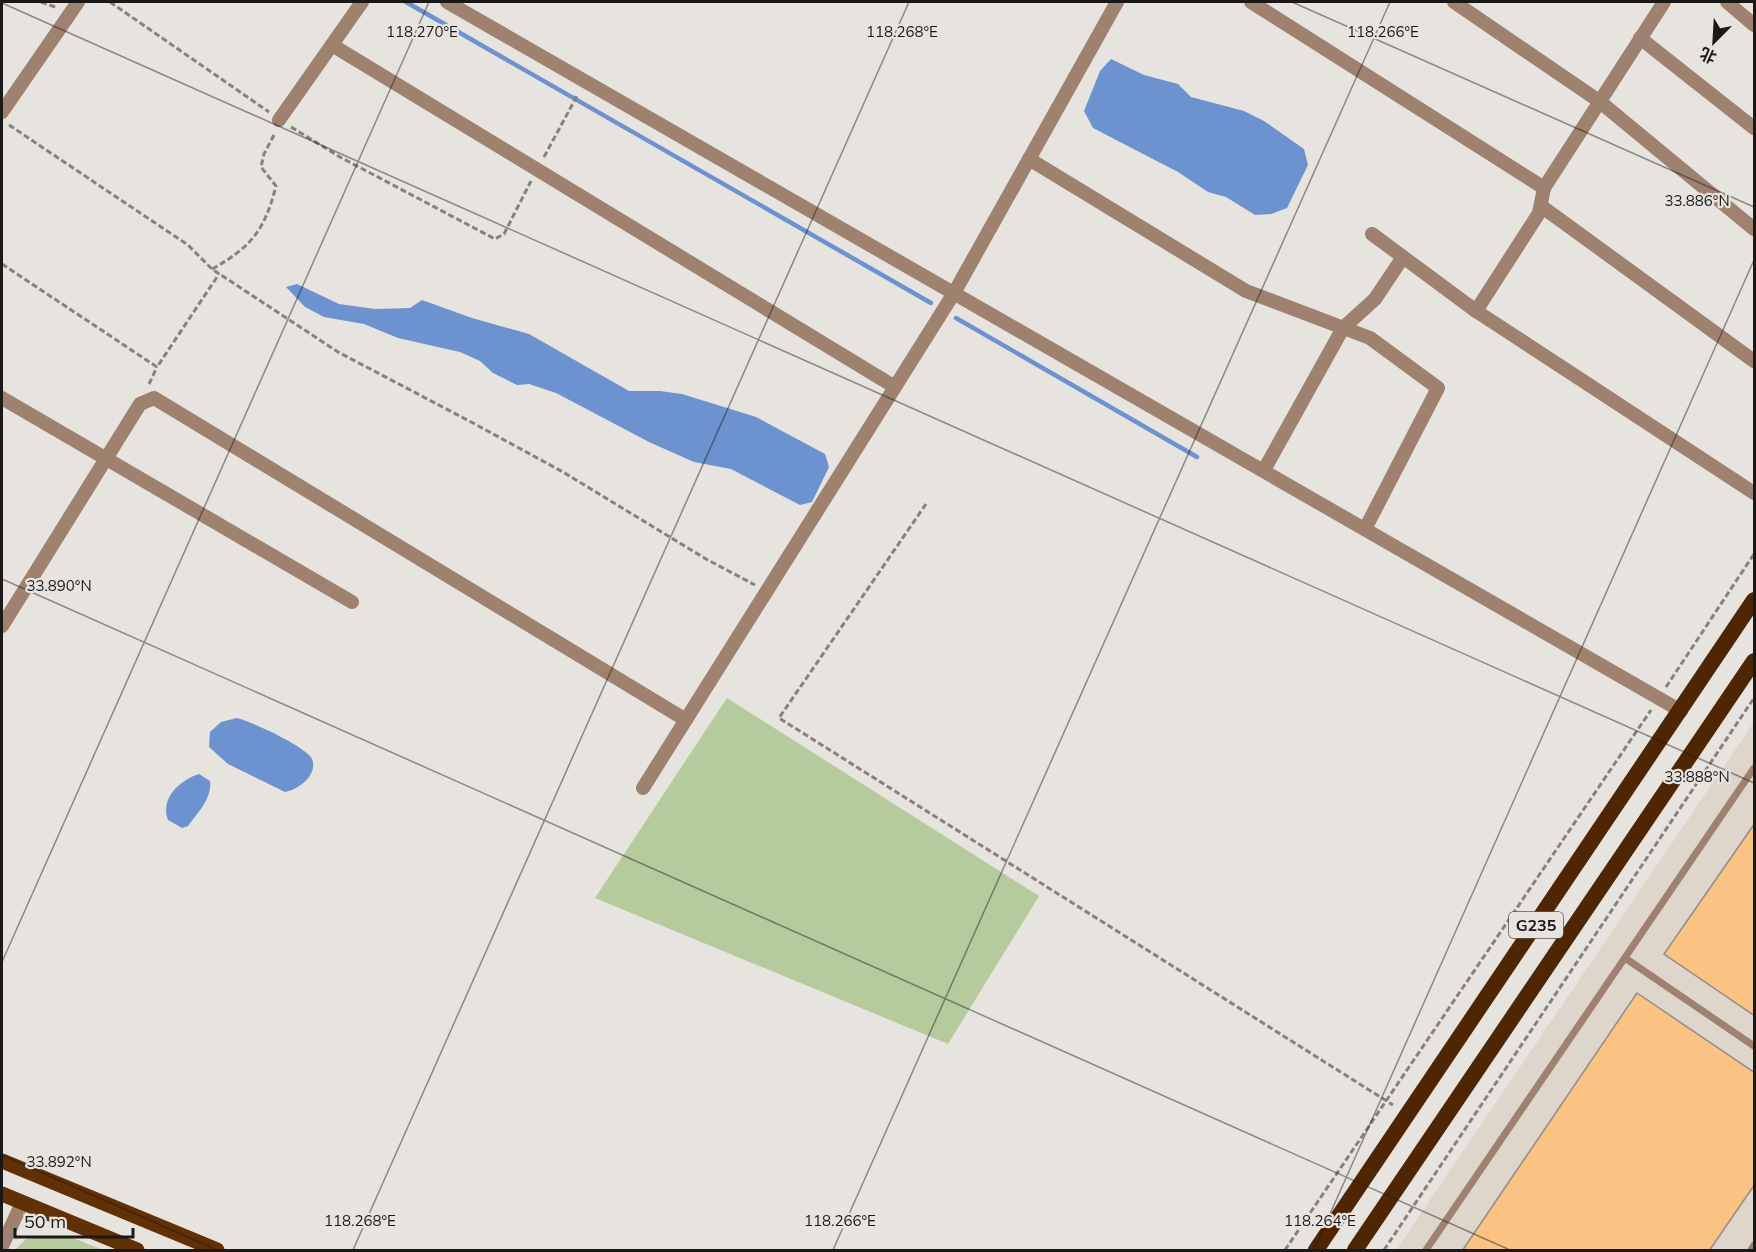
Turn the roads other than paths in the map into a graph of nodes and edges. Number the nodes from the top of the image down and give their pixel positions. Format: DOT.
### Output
graph roads {
  1 [pos="78,2"];
  2 [pos="362,2"];
  3 [pos="447,2"];
  4 [pos="1117,2"];
  5 [pos="1251,2"];
  6 [pos="1454,2"];
  7 [pos="1727,2"];
  8 [pos="1661,3"];
  9 [pos="1755,25"];
  10 [pos="1640,38"];
  11 [pos="332,45"];
  12 [pos="1599,102"];
  13 [pos="2,112"];
  14 [pos="279,120"];
  15 [pos="1755,128"];
  16 [pos="1029,159"];
  17 [pos="1544,188"];
  18 [pos="1541,206"];
  19 [pos="1755,229"];
  20 [pos="1372,234"];
  21 [pos="1403,257"];
  22 [pos="954,293"];
  23 [pos="1476,311"];
  24 [pos="1344,328"];
  25 [pos="1755,361"];
  26 [pos="895,387"];
  27 [pos="2,398"];
  28 [pos="106,459"];
  29 [pos="1264,470"];
  30 [pos="1755,493"];
  31 [pos="1365,528"];
  32 [pos="1755,600"];
  33 [pos="352,602"];
  34 [pos="2,626"];
  35 [pos="1755,661"];
  36 [pos="1681,711"];
  37 [pos="686,720"];
  38 [pos="1755,768"];
  39 [pos="643,788"];
  40 [pos="1625,958"];
  41 [pos="1755,1046"];
  42 [pos="2,1161"];
  43 [pos="2,1194"];
  44 [pos="22,1203"];
  45 [pos="1755,1245"];
  46 [pos="2,1246"];
  47 [pos="136,1251"];
  48 [pos="217,1251"];
  49 [pos="1316,1251"];
  50 [pos="1355,1251"];
  51 [pos="1426,1251"];
  52 [pos="1751,1251"];
  1 -- 13 [label="street"];
  2 -- 11 [label="street"];
  3 -- 22 [label="street"];
  4 -- 16 [label="street"];
  5 -- 17 [label="street"];
  6 -- 12 [label="street"];
  7 -- 9 [label="street"];
  8 -- 10 [label="street"];
  10 -- 12 [label="street"];
  10 -- 15 [label="street"];
  11 -- 14 [label="street"];
  11 -- 26 [label="street"];
  12 -- 17 [label="street"];
  12 -- 19 [label="street"];
  16 -- 22 [label="street"];
  16 -- 24 [label="street"];
  17 -- 18 [label="street"];
  18 -- 23 [label="street"];
  18 -- 25 [label="street"];
  20 -- 21 [label="street"];
  21 -- 23 [label="street"];
  21 -- 24 [label="street"];
  22 -- 26 [label="street"];
  22 -- 29 [label="street"];
  23 -- 30 [label="street"];
  24 -- 29 [label="street"];
  24 -- 31 [label="street"];
  26 -- 37 [label="street"];
  27 -- 28 [label="street"];
  28 -- 33 [label="street"];
  28 -- 34 [label="street"];
  28 -- 37 [label="street"];
  29 -- 31 [label="street"];
  31 -- 36 [label="street"];
  32 -- 36 [label="highway, G235"];
  35 -- 50 [label="highway, G235"];
  36 -- 49 [label="highway, G235"];
  37 -- 39 [label="street"];
  38 -- 40 [label="lane"];
  40 -- 41 [label="lane"];
  40 -- 51 [label="lane"];
  42 -- 48 [label="main road"];
  43 -- 44 [label="main road"];
  44 -- 46 [label="street"];
  44 -- 47 [label="main road"];
  45 -- 52 [label="lane"];
}
